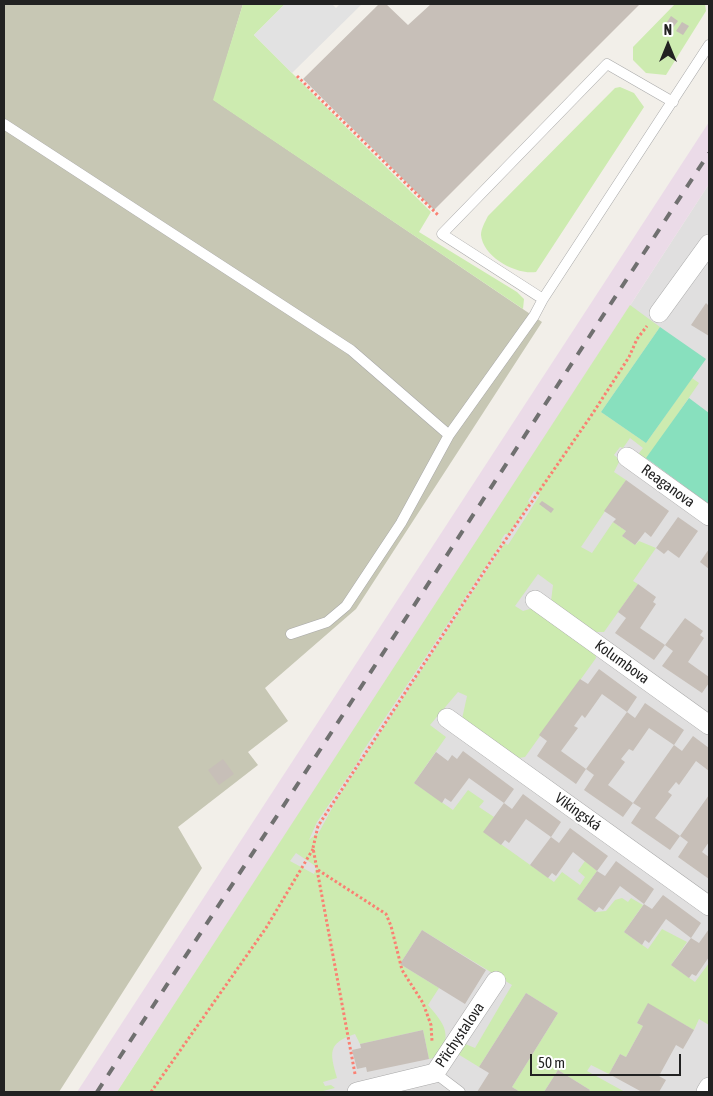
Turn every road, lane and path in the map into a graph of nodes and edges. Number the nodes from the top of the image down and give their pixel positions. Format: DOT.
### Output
graph roads {
  1 [pos="709,45"];
  2 [pos="297,76"];
  3 [pos="673,102"];
  4 [pos="4,124"];
  5 [pos="450,226"];
  6 [pos="709,244"];
  7 [pos="543,299"];
  8 [pos="659,312"];
  9 [pos="449,435"];
  10 [pos="627,457"];
  11 [pos="709,516"];
  12 [pos="535,600"];
  13 [pos="291,634"];
  14 [pos="447,718"];
  15 [pos="709,725"];
  16 [pos="313,848"];
  17 [pos="317,869"];
  18 [pos="709,906"];
  19 [pos="496,981"];
  20 [pos="435,1073"];
  21 [pos="709,1087"];
  22 [pos="151,1092"];
  23 [pos="358,1092"];
  24 [pos="460,1092"];
  25 [pos="706,1092"];
  1 -- 3 [label="lane"];
  2 -- 5 [label="path"];
  3 -- 5 [label="lane"];
  3 -- 7 [label="lane"];
  4 -- 9 [label="lane"];
  5 -- 7 [label="lane"];
  6 -- 8 [label="street"];
  7 -- 9 [label="lane"];
  8 -- 16 [label="path"];
  9 -- 13 [label="lane"];
  10 -- 11 [label="street, Reaganova"];
  12 -- 15 [label="street, Kolumbova"];
  14 -- 18 [label="street, Vikingská"];
  16 -- 17 [label="path"];
  16 -- 22 [label="path"];
  17 -- 20 [label="path"];
  17 -- 23 [label="path"];
  19 -- 20 [label="street, Přichystalova"];
  20 -- 23 [label="street, Přichystalova"];
  20 -- 24 [label="lane"];
  21 -- 25 [label="street"];
}
